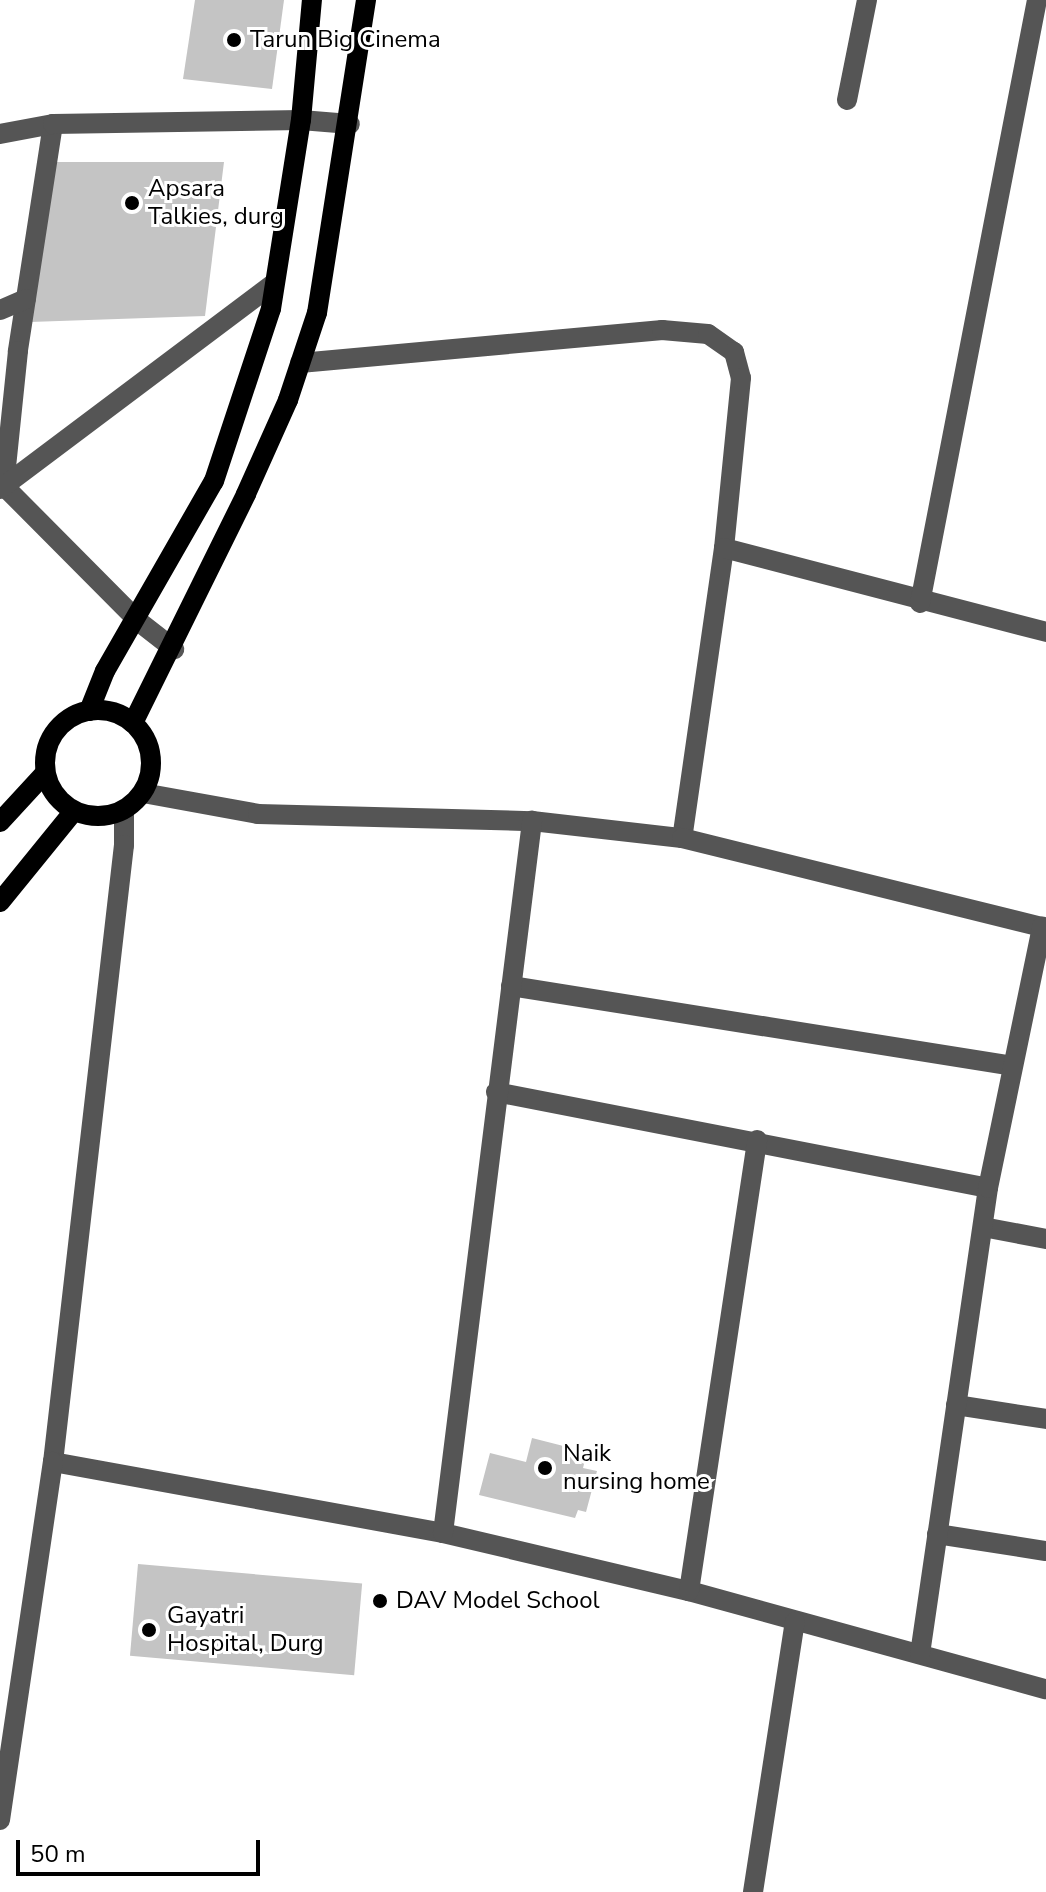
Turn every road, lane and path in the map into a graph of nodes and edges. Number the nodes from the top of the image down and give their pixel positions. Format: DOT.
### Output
graph roads {
  1 [pos="312,0"];
  2 [pos="366,0"];
  3 [pos="867,0"];
  4 [pos="1037,0"];
  5 [pos="847,100"];
  6 [pos="301,120"];
  7 [pos="53,124"];
  8 [pos="350,124"];
  9 [pos="0,134"];
  10 [pos="274,283"];
  11 [pos="26,299"];
  12 [pos="0,310"];
  13 [pos="18,351"];
  14 [pos="0,362"];
  15 [pos="300,363"];
  16 [pos="2,487"];
  17 [pos="724,548"];
  18 [pos="920,603"];
  19 [pos="138,621"];
  20 [pos="1046,632"];
  21 [pos="174,649"];
  22 [pos="89,711"];
  23 [pos="133,723"];
  24 [pos="45,773"];
  25 [pos="143,793"];
  26 [pos="124,810"];
  27 [pos="74,811"];
  28 [pos="532,821"];
  29 [pos="0,822"];
  30 [pos="682,838"];
  31 [pos="0,902"];
  32 [pos="1044,928"];
  33 [pos="511,986"];
  34 [pos="1013,1066"];
  35 [pos="496,1092"];
  36 [pos="757,1140"];
  37 [pos="988,1188"];
  38 [pos="983,1227"];
  39 [pos="1046,1239"];
  40 [pos="956,1405"];
  41 [pos="1046,1419"];
  42 [pos="53,1462"];
  43 [pos="443,1533"];
  44 [pos="937,1534"];
  45 [pos="1046,1551"];
  46 [pos="689,1591"];
  47 [pos="795,1622"];
  48 [pos="920,1654"];
  49 [pos="1046,1689"];
  50 [pos="0,1820"];
  51 [pos="753,1892"];
  1 -- 6 [label="main road"];
  2 -- 8 [label="main road"];
  3 -- 5 [label="street"];
  4 -- 18 [label="street"];
  6 -- 7 [label="street"];
  6 -- 8 [label="street"];
  6 -- 10 [label="main road"];
  7 -- 9 [label="street"];
  7 -- 11 [label="street"];
  8 -- 15 [label="main road"];
  10 -- 16 [label="street"];
  10 -- 19 [label="main road"];
  11 -- 12 [label="street"];
  11 -- 13 [label="street"];
  13 -- 14 [label="street"];
  13 -- 16 [label="street"];
  15 -- 17 [label="street"];
  15 -- 21 [label="main road"];
  16 -- 19 [label="street"];
  17 -- 18 [label="street"];
  17 -- 30 [label="street"];
  18 -- 20 [label="street"];
  19 -- 21 [label="street"];
  19 -- 22 [label="main road"];
  21 -- 23 [label="main road"];
  22 -- 23 [label="main road"];
  22 -- 24 [label="main road"];
  23 -- 25 [label="main road"];
  24 -- 27 [label="main road"];
  24 -- 29 [label="main road"];
  25 -- 26 [label="main road"];
  25 -- 28 [label="street"];
  26 -- 27 [label="main road"];
  26 -- 42 [label="street"];
  27 -- 31 [label="main road"];
  28 -- 30 [label="street"];
  28 -- 33 [label="street"];
  30 -- 32 [label="street"];
  32 -- 34 [label="street"];
  33 -- 34 [label="street"];
  33 -- 35 [label="street"];
  34 -- 37 [label="street"];
  35 -- 36 [label="street"];
  35 -- 43 [label="street"];
  36 -- 37 [label="street"];
  36 -- 46 [label="street"];
  37 -- 38 [label="street"];
  38 -- 39 [label="street"];
  38 -- 40 [label="street"];
  40 -- 41 [label="street"];
  40 -- 44 [label="street"];
  42 -- 43 [label="street"];
  42 -- 50 [label="street"];
  43 -- 46 [label="street"];
  44 -- 45 [label="street"];
  44 -- 48 [label="street"];
  46 -- 47 [label="street"];
  47 -- 48 [label="street"];
  47 -- 51 [label="street"];
  48 -- 49 [label="street"];
}
